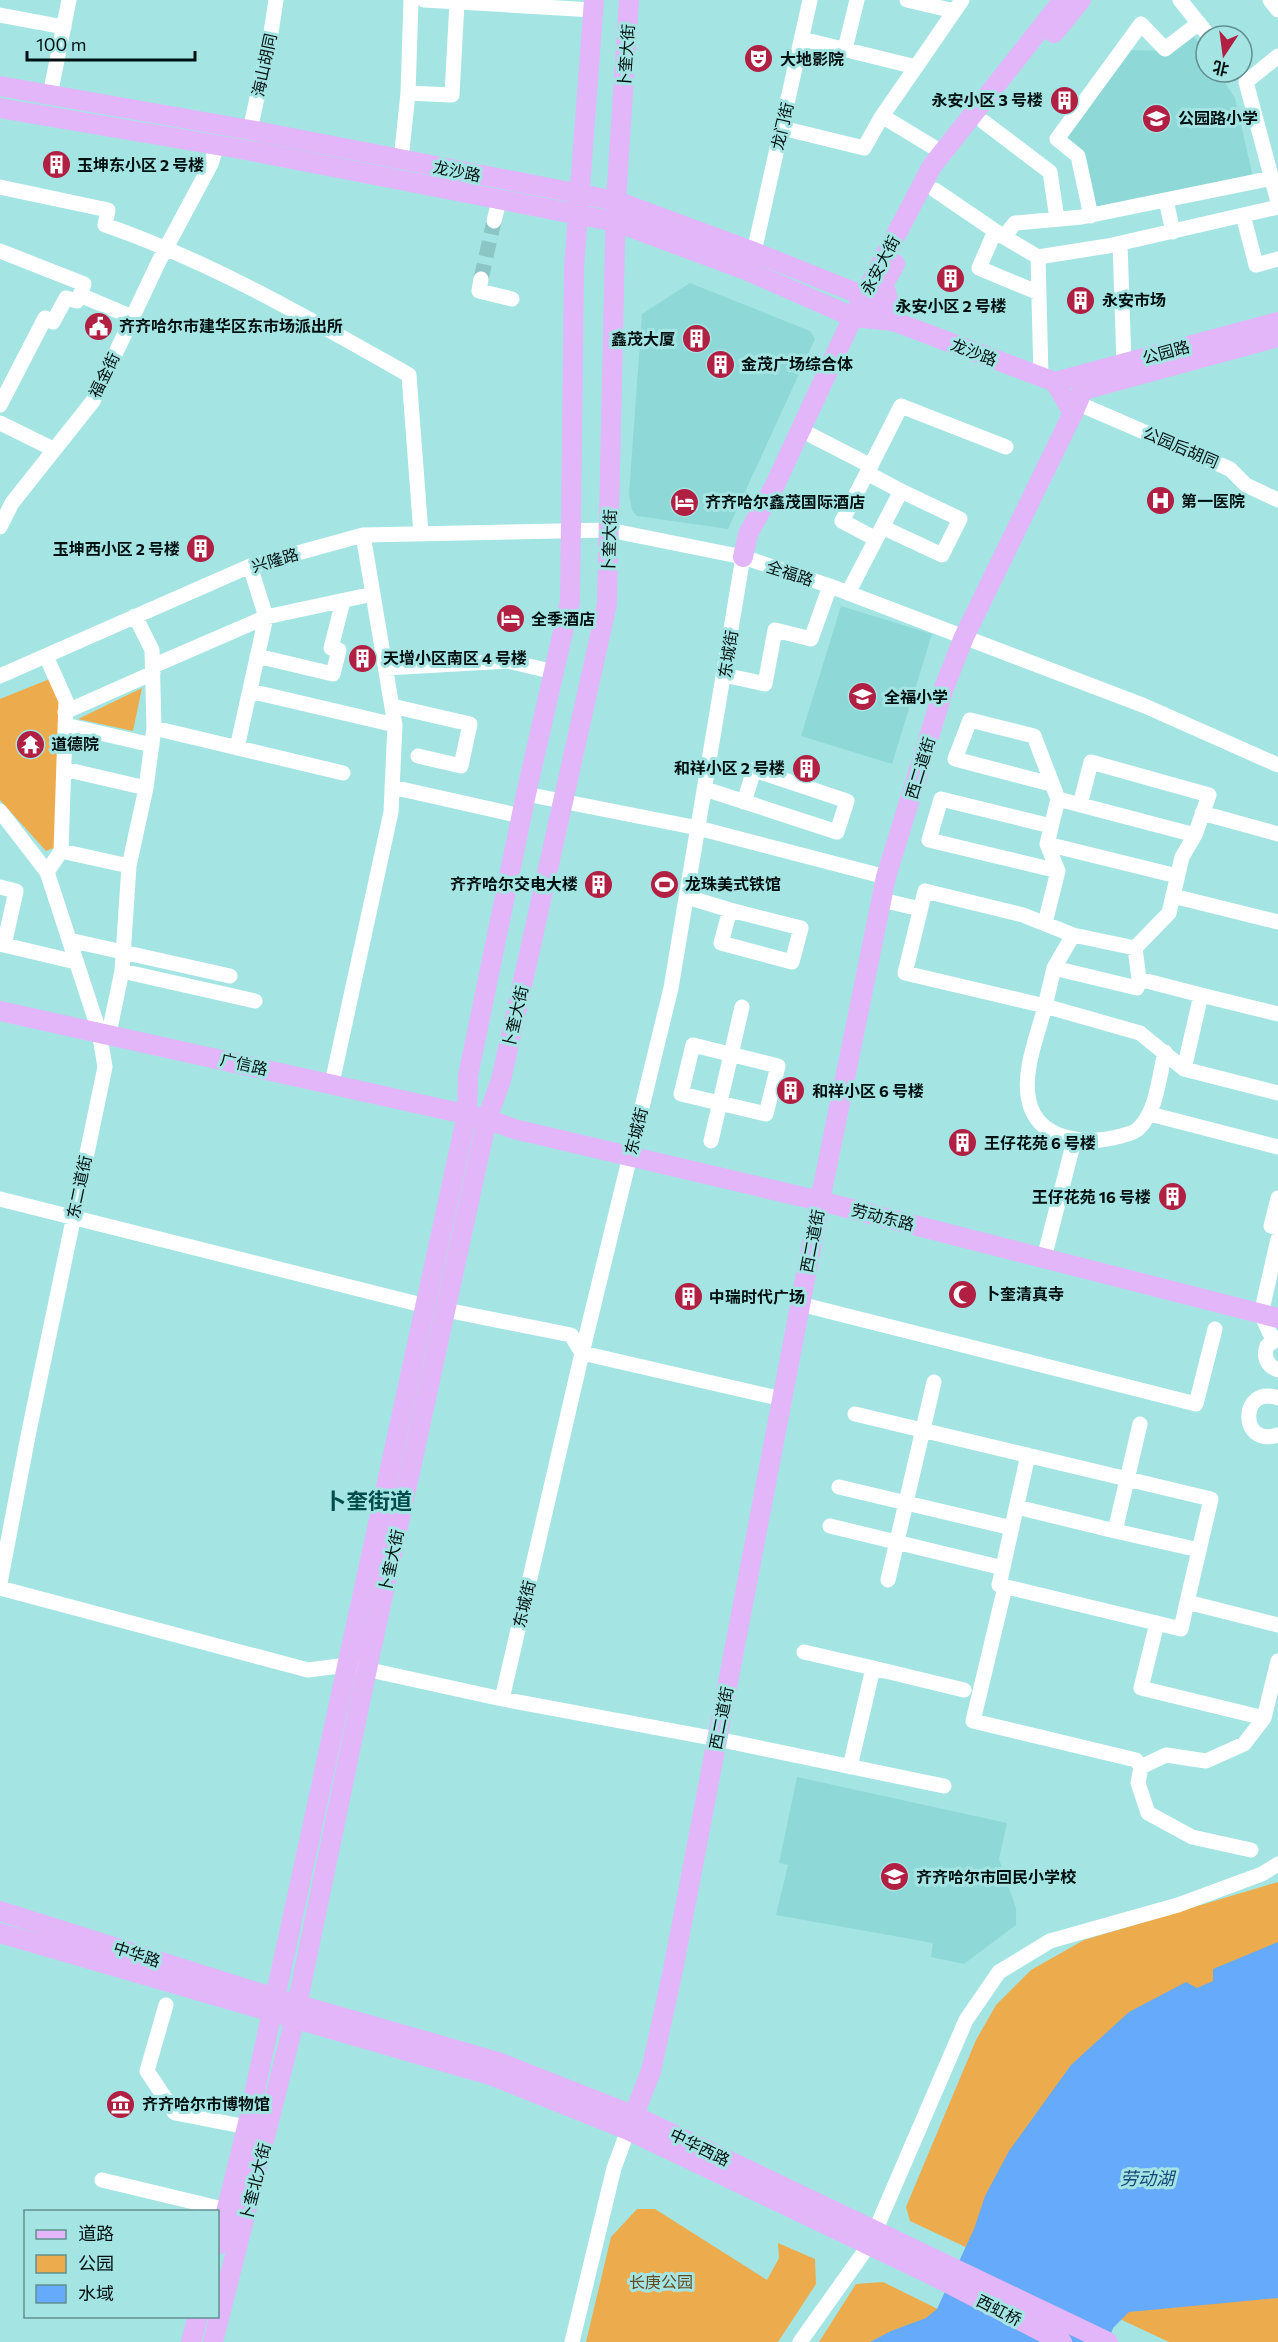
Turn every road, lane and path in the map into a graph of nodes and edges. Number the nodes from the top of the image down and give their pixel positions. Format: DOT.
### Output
graph roads {
  1 [pos="69,0"];
  2 [pos="276,0"];
  3 [pos="411,0"];
  4 [pos="424,0"];
  5 [pos="629,0"];
  6 [pos="810,0"];
  7 [pos="857,0"];
  8 [pos="907,0"];
  9 [pos="1063,0"];
  10 [pos="1081,0"];
  11 [pos="1270,0"];
  12 [pos="1184,1"];
  13 [pos="457,2"];
  14 [pos="593,5"];
  15 [pos="958,6"];
  16 [pos="1278,10"];
  17 [pos="0,15"];
  18 [pos="1199,23"];
  19 [pos="64,27"];
  20 [pos="802,39"];
  21 [pos="845,49"];
  22 [pos="1278,56"];
  23 [pos="916,67"];
  24 [pos="1254,70"];
  25 [pos="1244,84"];
  26 [pos="0,86"];
  27 [pos="408,93"];
  28 [pos="51,95"];
  29 [pos="0,108"];
  30 [pos="882,116"];
  31 [pos="984,122"];
  32 [pos="782,128"];
  33 [pos="250,130"];
  34 [pos="217,144"];
  35 [pos="943,153"];
  36 [pos="401,160"];
  37 [pos="1272,178"];
  38 [pos="0,188"];
  39 [pos="935,190"];
  40 [pos="578,195"];
  41 [pos="1166,200"];
  42 [pos="498,201"];
  43 [pos="616,201"];
  44 [pos="1278,202"];
  45 [pos="1278,207"];
  46 [pos="1243,215"];
  47 [pos="1090,216"];
  48 [pos="576,217"];
  49 [pos="1057,219"];
  50 [pos="494,221"];
  51 [pos="616,222"];
  52 [pos="1173,231"];
  53 [pos="999,234"];
  54 [pos="1120,244"];
  55 [pos="166,246"];
  56 [pos="0,251"];
  57 [pos="754,252"];
  58 [pos="1038,257"];
  59 [pos="1278,259"];
  60 [pos="482,279"];
  61 [pos="1039,293"];
  62 [pos="80,295"];
  63 [pos="864,296"];
  64 [pos="512,299"];
  65 [pos="132,317"];
  66 [pos="853,317"];
  67 [pos="893,321"];
  68 [pos="1278,322"];
  69 [pos="1278,337"];
  70 [pos="1124,363"];
  71 [pos="1048,380"];
  72 [pos="0,405"];
  73 [pos="1075,408"];
  74 [pos="0,423"];
  75 [pos="801,430"];
  76 [pos="1006,447"];
  77 [pos="53,449"];
  78 [pos="869,470"];
  79 [pos="901,491"];
  80 [pos="1278,500"];
  81 [pos="4,509"];
  82 [pos="0,527"];
  83 [pos="609,530"];
  84 [pos="571,531"];
  85 [pos="879,533"];
  86 [pos="421,534"];
  87 [pos="363,535"];
  88 [pos="743,557"];
  89 [pos="250,566"];
  90 [pos="830,586"];
  91 [pos="848,593"];
  92 [pos="373,594"];
  93 [pos="343,601"];
  94 [pos="135,616"];
  95 [pos="266,617"];
  96 [pos="964,637"];
  97 [pos="46,656"];
  98 [pos="257,656"];
  99 [pos="386,668"];
  100 [pos="153,670"];
  101 [pos="554,672"];
  102 [pos="724,675"];
  103 [pos="0,676"];
  104 [pos="250,691"];
  105 [pos="392,706"];
  106 [pos="65,719"];
  107 [pos="395,725"];
  108 [pos="154,728"];
  109 [pos="152,745"];
  110 [pos="237,748"];
  111 [pos="418,756"];
  112 [pos="1278,765"];
  113 [pos="64,769"];
  114 [pos="343,773"];
  115 [pos="1051,784"];
  116 [pos="392,787"];
  117 [pos="146,788"];
  118 [pos="705,789"];
  119 [pos="526,794"];
  120 [pos="1058,799"];
  121 [pos="563,800"];
  122 [pos="744,802"];
  123 [pos="1080,805"];
  124 [pos="0,811"];
  125 [pos="1202,813"];
  126 [pos="521,816"];
  127 [pos="1051,826"];
  128 [pos="698,828"];
  129 [pos="1278,834"];
  130 [pos="1195,835"];
  131 [pos="1047,844"];
  132 [pos="61,851"];
  133 [pos="129,866"];
  134 [pos="1058,871"];
  135 [pos="47,872"];
  136 [pos="1177,876"];
  137 [pos="886,877"];
  138 [pos="0,888"];
  139 [pos="1173,896"];
  140 [pos="687,897"];
  141 [pos="882,900"];
  142 [pos="730,909"];
  143 [pos="920,909"];
  144 [pos="1278,922"];
  145 [pos="1045,923"];
  146 [pos="1073,934"];
  147 [pos="69,940"];
  148 [pos="2,945"];
  149 [pos="1135,948"];
  150 [pos="123,952"];
  151 [pos="76,962"];
  152 [pos="1054,968"];
  153 [pos="122,971"];
  154 [pos="230,976"];
  155 [pos="1139,979"];
  156 [pos="1201,995"];
  157 [pos="255,1001"];
  158 [pos="1045,1006"];
  159 [pos="742,1007"];
  160 [pos="0,1011"];
  161 [pos="1278,1014"];
  162 [pos="104,1032"];
  163 [pos="1165,1052"];
  164 [pos="731,1055"];
  165 [pos="1184,1069"];
  166 [pos="332,1083"];
  167 [pos="1278,1093"];
  168 [pos="720,1103"];
  169 [pos="467,1114"];
  170 [pos="1149,1114"];
  171 [pos="487,1119"];
  172 [pos="711,1141"];
  173 [pos="1074,1141"];
  174 [pos="1278,1147"];
  175 [pos="630,1156"];
  176 [pos="1278,1198"];
  177 [pos="0,1199"];
  178 [pos="819,1201"];
  179 [pos="73,1217"];
  180 [pos="1278,1228"];
  181 [pos="1278,1239"];
  182 [pos="1044,1258"];
  183 [pos="800,1304"];
  184 [pos="426,1306"];
  185 [pos="446,1310"];
  186 [pos="1270,1316"];
  187 [pos="1215,1329"];
  188 [pos="1276,1339"];
  189 [pos="582,1353"];
  190 [pos="1278,1370"];
  191 [pos="1278,1375"];
  192 [pos="934,1382"];
  193 [pos="1275,1397"];
  194 [pos="782,1399"];
  195 [pos="855,1414"];
  196 [pos="1140,1424"];
  197 [pos="923,1430"];
  198 [pos="1278,1435"];
  199 [pos="1028,1455"];
  200 [pos="1127,1479"];
  201 [pos="839,1487"];
  202 [pos="906,1503"];
  203 [pos="1017,1508"];
  204 [pos="830,1526"];
  205 [pos="1012,1528"];
  206 [pos="1115,1531"];
  207 [pos="896,1542"];
  208 [pos="1199,1550"];
  209 [pos="1003,1568"];
  210 [pos="888,1580"];
  211 [pos="0,1583"];
  212 [pos="0,1587"];
  213 [pos="1005,1587"];
  214 [pos="1187,1602"];
  215 [pos="1157,1623"];
  216 [pos="1278,1625"];
  217 [pos="804,1652"];
  218 [pos="1278,1660"];
  219 [pos="346,1665"];
  220 [pos="873,1668"];
  221 [pos="367,1670"];
  222 [pos="1275,1689"];
  223 [pos="964,1690"];
  224 [pos="502,1699"];
  225 [pos="1264,1718"];
  226 [pos="717,1739"];
  227 [pos="850,1767"];
  228 [pos="1141,1767"];
  229 [pos="944,1786"];
  230 [pos="1251,1850"];
  231 [pos="1278,1864"];
  232 [pos="0,1911"];
  233 [pos="0,1933"];
  234 [pos="166,2006"];
  235 [pos="273,2006"];
  236 [pos="295,2012"];
  237 [pos="632,2123"];
  238 [pos="247,2127"];
  239 [pos="102,2180"];
  240 [pos="227,2210"];
  241 [pos="872,2238"];
  242 [pos="219,2242"];
  243 [pos="939,2271"];
  244 [pos="197,2318"];
  245 [pos="191,2342"];
  246 [pos="213,2342"];
  247 [pos="572,2342"];
  248 [pos="800,2342"];
  249 [pos="1062,2342"];
  250 [pos="1108,2342"];
  1 -- 19 [label="street"];
  2 -- 33 [label="street, 海山胡同"];
  3 -- 27 [label="street"];
  4 -- 13 [label="street"];
  5 -- 43 [label="main road, 卜奎大街"];
  6 -- 20 [label="street, 龙门街"];
  7 -- 21 [label="street"];
  8 -- 15 [label="street"];
  9 -- 35 [label="main road, 永安大街"];
  10 -- 31 [label="main road, 永安大街"];
  11 -- 16 [label="street"];
  12 -- 18 [label="street"];
  13 -- 14 [label="street"];
  13 -- 27 [label="street"];
  14 -- 40 [label="main road, 卜奎大街"];
  15 -- 23 [label="street"];
  17 -- 19 [label="street"];
  18 -- 47 [label="street"];
  19 -- 28 [label="street"];
  20 -- 21 [label="street"];
  20 -- 32 [label="street, 龙门街"];
  21 -- 23 [label="street"];
  22 -- 24 [label="street"];
  23 -- 30 [label="street"];
  25 -- 37 [label="street"];
  26 -- 28 [label="main road, 龙沙路"];
  27 -- 36 [label="street"];
  28 -- 33 [label="main road, 龙沙路"];
  29 -- 34 [label="main road, 龙沙路"];
  30 -- 32 [label="street"];
  30 -- 35 [label="street"];
  31 -- 39 [label="main road, 永安大街"];
  31 -- 49 [label="street"];
  32 -- 57 [label="street, 龙门街"];
  33 -- 36 [label="main road, 龙沙路"];
  34 -- 42 [label="main road, 龙沙路"];
  34 -- 55 [label="street, 福金街"];
  35 -- 63 [label="main road, 永安大街"];
  36 -- 40 [label="main road, 龙沙路"];
  37 -- 41 [label="street"];
  37 -- 44 [label="street"];
  38 -- 55 [label="street"];
  39 -- 53 [label="street"];
  39 -- 67 [label="main road, 永安大街"];
  40 -- 43 [label="main road, 龙沙路"];
  40 -- 48 [label="main road, 卜奎大街"];
  41 -- 47 [label="street"];
  41 -- 52 [label="street"];
  42 -- 48 [label="main road, 龙沙路"];
  42 -- 50 [label="street"];
  43 -- 51 [label="main road, 卜奎大街"];
  43 -- 57 [label="main road, 龙沙路"];
  45 -- 46 [label="street"];
  46 -- 52 [label="street"];
  46 -- 59 [label="street"];
  47 -- 49 [label="street"];
  48 -- 51 [label="main road, 龙沙路"];
  48 -- 84 [label="main road, 卜奎大街"];
  49 -- 53 [label="street"];
  51 -- 66 [label="main road, 龙沙路"];
  51 -- 83 [label="main road, 卜奎大街"];
  52 -- 54 [label="street"];
  53 -- 58 [label="street"];
  53 -- 61 [label="street"];
  54 -- 58 [label="street"];
  54 -- 70 [label="street"];
  55 -- 65 [label="street, 福金街"];
  55 -- 86 [label="street"];
  56 -- 62 [label="street"];
  57 -- 63 [label="main road, 龙沙路"];
  58 -- 61 [label="street"];
  60 -- 64 [label="street"];
  61 -- 71 [label="street"];
  62 -- 65 [label="street"];
  62 -- 72 [label="street"];
  63 -- 66 [label="main road, 永安大街"];
  63 -- 67 [label="main road, 龙沙路"];
  65 -- 77 [label="street, 福金街"];
  66 -- 67 [label="main road, 龙沙路"];
  66 -- 75 [label="main road, 永安大街"];
  67 -- 71 [label="main road, 龙沙路"];
  68 -- 70 [label="main road, 公园路"];
  69 -- 73 [label="main road, 公园路"];
  70 -- 71 [label="main road, 公园路"];
  71 -- 73 [label="main road"];
  73 -- 80 [label="street, 公园后胡同"];
  73 -- 96 [label="main road, 西二道街"];
  74 -- 77 [label="street"];
  75 -- 78 [label="street"];
  75 -- 88 [label="main road, 永安大街"];
  76 -- 78 [label="street"];
  77 -- 81 [label="street, 福金街"];
  78 -- 79 [label="street"];
  78 -- 85 [label="street"];
  79 -- 85 [label="street"];
  79 -- 85 [label="street"];
  81 -- 82 [label="street, 福金街"];
  83 -- 84 [label="street, 全福路"];
  83 -- 88 [label="street, 全福路"];
  83 -- 121 [label="main road, 卜奎大街"];
  84 -- 86 [label="street, 兴隆路"];
  84 -- 101 [label="main road, 卜奎大街"];
  85 -- 91 [label="street"];
  86 -- 87 [label="street, 兴隆路"];
  87 -- 89 [label="street, 兴隆路"];
  87 -- 92 [label="street"];
  88 -- 90 [label="street, 全福路"];
  88 -- 102 [label="street, 东城街"];
  89 -- 94 [label="street, 兴隆路"];
  89 -- 95 [label="street"];
  90 -- 91 [label="street, 全福路"];
  90 -- 102 [label="street"];
  91 -- 96 [label="street, 全福路"];
  92 -- 93 [label="street"];
  92 -- 99 [label="street"];
  93 -- 95 [label="street"];
  93 -- 98 [label="street"];
  94 -- 97 [label="street, 兴隆路"];
  94 -- 100 [label="street"];
  95 -- 98 [label="street"];
  95 -- 100 [label="street"];
  96 -- 112 [label="street, 全福路"];
  96 -- 137 [label="main road, 西二道街"];
  97 -- 103 [label="street, 兴隆路"];
  97 -- 106 [label="street"];
  98 -- 104 [label="street"];
  99 -- 101 [label="street"];
  99 -- 105 [label="street"];
  100 -- 106 [label="street"];
  100 -- 108 [label="street"];
  101 -- 119 [label="main road, 卜奎大街"];
  102 -- 118 [label="street, 东城街"];
  104 -- 107 [label="street"];
  104 -- 110 [label="street"];
  105 -- 107 [label="street"];
  105 -- 111 [label="street"];
  106 -- 109 [label="street"];
  106 -- 113 [label="street"];
  107 -- 116 [label="street"];
  108 -- 109 [label="street"];
  108 -- 110 [label="street"];
  109 -- 117 [label="street"];
  110 -- 114 [label="street"];
  113 -- 117 [label="street"];
  113 -- 132 [label="street"];
  115 -- 115 [label="street"];
  115 -- 120 [label="street"];
  116 -- 126 [label="street"];
  116 -- 166 [label="street"];
  117 -- 133 [label="street"];
  118 -- 122 [label="street"];
  118 -- 128 [label="street, 东城街"];
  119 -- 121 [label="street"];
  119 -- 126 [label="main road, 卜奎大街"];
  120 -- 123 [label="street"];
  120 -- 127 [label="street"];
  121 -- 128 [label="street"];
  121 -- 171 [label="main road, 卜奎大街"];
  122 -- 122 [label="street"];
  123 -- 125 [label="street"];
  123 -- 130 [label="street"];
  124 -- 135 [label="street, 东二道街"];
  125 -- 129 [label="street"];
  125 -- 130 [label="street"];
  126 -- 169 [label="main road, 卜奎大街"];
  127 -- 131 [label="street"];
  127 -- 134 [label="street"];
  128 -- 137 [label="street"];
  128 -- 140 [label="street, 东城街"];
  130 -- 136 [label="street"];
  131 -- 134 [label="street"];
  131 -- 136 [label="street"];
  132 -- 133 [label="street"];
  132 -- 135 [label="street"];
  133 -- 150 [label="street"];
  134 -- 145 [label="street"];
  135 -- 147 [label="street, 东二道街"];
  136 -- 139 [label="street"];
  137 -- 141 [label="main road, 西二道街"];
  138 -- 148 [label="street"];
  139 -- 144 [label="street"];
  139 -- 149 [label="street"];
  140 -- 142 [label="street"];
  140 -- 175 [label="street, 东城街"];
  141 -- 143 [label="street"];
  141 -- 178 [label="main road, 西二道街"];
  142 -- 142 [label="street"];
  143 -- 145 [label="street"];
  143 -- 158 [label="street"];
  145 -- 146 [label="street"];
  146 -- 149 [label="street"];
  146 -- 152 [label="street"];
  147 -- 150 [label="street"];
  147 -- 151 [label="street, 东二道街"];
  148 -- 151 [label="street"];
  149 -- 155 [label="street"];
  150 -- 153 [label="street"];
  150 -- 154 [label="street"];
  151 -- 162 [label="street, 东二道街"];
  152 -- 155 [label="street"];
  152 -- 158 [label="street"];
  153 -- 157 [label="street"];
  153 -- 162 [label="street"];
  155 -- 156 [label="street"];
  156 -- 161 [label="street"];
  156 -- 165 [label="street"];
  158 -- 163 [label="street"];
  158 -- 173 [label="street"];
  159 -- 164 [label="street"];
  160 -- 162 [label="main road, 广信路"];
  162 -- 166 [label="main road, 广信路"];
  162 -- 179 [label="street, 东二道街"];
  163 -- 165 [label="street"];
  163 -- 170 [label="street"];
  164 -- 168 [label="street"];
  164 -- 168 [label="street"];
  164 -- 168 [label="street"];
  165 -- 167 [label="street"];
  166 -- 169 [label="main road, 广信路"];
  168 -- 172 [label="street"];
  169 -- 171 [label="main road, 广信路"];
  169 -- 184 [label="main road, 卜奎大街"];
  170 -- 173 [label="street"];
  170 -- 174 [label="street"];
  171 -- 175 [label="main road, 劳动东路"];
  171 -- 185 [label="main road, 卜奎大街"];
  173 -- 182 [label="street"];
  175 -- 178 [label="main road, 劳动东路"];
  175 -- 189 [label="street, 东城街"];
  176 -- 180 [label="street"];
  177 -- 179 [label="street"];
  178 -- 182 [label="main road, 劳动东路"];
  178 -- 183 [label="main road, 西二道街"];
  179 -- 184 [label="street"];
  179 -- 211 [label="street, 东二道街"];
  181 -- 186 [label="street"];
  182 -- 186 [label="main road, 劳动东路"];
  183 -- 187 [label="street"];
  183 -- 194 [label="main road, 西二道街"];
  184 -- 219 [label="main road, 卜奎大街"];
  185 -- 189 [label="street"];
  185 -- 221 [label="main road, 卜奎大街"];
  186 -- 188 [label="street"];
  188 -- 190 [label="street"];
  189 -- 194 [label="street"];
  189 -- 224 [label="street, 东城街"];
  191 -- 193 [label="street"];
  192 -- 197 [label="street"];
  193 -- 198 [label="street"];
  194 -- 226 [label="main road, 西二道街"];
  195 -- 197 [label="street"];
  196 -- 200 [label="street"];
  197 -- 199 [label="street"];
  197 -- 202 [label="street"];
  199 -- 200 [label="street"];
  199 -- 203 [label="street"];
  200 -- 206 [label="street"];
  200 -- 208 [label="street"];
  201 -- 202 [label="street"];
  202 -- 205 [label="street"];
  202 -- 207 [label="street"];
  203 -- 205 [label="street"];
  203 -- 206 [label="street"];
  204 -- 207 [label="street"];
  205 -- 209 [label="street"];
  206 -- 208 [label="street"];
  207 -- 209 [label="street"];
  207 -- 210 [label="street"];
  208 -- 214 [label="street"];
  209 -- 213 [label="street"];
  212 -- 219 [label="street"];
  213 -- 215 [label="street"];
  213 -- 228 [label="street"];
  214 -- 215 [label="street"];
  214 -- 216 [label="street"];
  215 -- 225 [label="street"];
  217 -- 220 [label="street"];
  218 -- 222 [label="street"];
  219 -- 221 [label="street"];
  219 -- 235 [label="main road, 卜奎大街"];
  220 -- 223 [label="street"];
  220 -- 227 [label="street"];
  221 -- 224 [label="street"];
  221 -- 236 [label="main road, 卜奎大街"];
  222 -- 225 [label="street"];
  224 -- 226 [label="street"];
  225 -- 228 [label="street"];
  226 -- 227 [label="street"];
  226 -- 237 [label="main road, 西二道街"];
  227 -- 229 [label="street"];
  228 -- 230 [label="street"];
  231 -- 241 [label="street"];
  232 -- 235 [label="main road, 中华路"];
  233 -- 235 [label="main road, 中华路"];
  234 -- 238 [label="street"];
  235 -- 236 [label="main road, 中华西路"];
  235 -- 238 [label="main road, 卜奎北大街"];
  236 -- 237 [label="main road, 中华西路"];
  236 -- 246 [label="main road, 卜奎北大街"];
  237 -- 241 [label="main road, 中华西路"];
  237 -- 247 [label="street"];
  238 -- 240 [label="main road, 卜奎北大街"];
  239 -- 240 [label="street"];
  240 -- 242 [label="main road, 卜奎北大街"];
  241 -- 243 [label="main road, 中华西路"];
  241 -- 248 [label="street"];
  243 -- 249 [label="main road, 西虹桥"];
  243 -- 250 [label="main road, 中华西路"];
  244 -- 245 [label="main road"];
}
